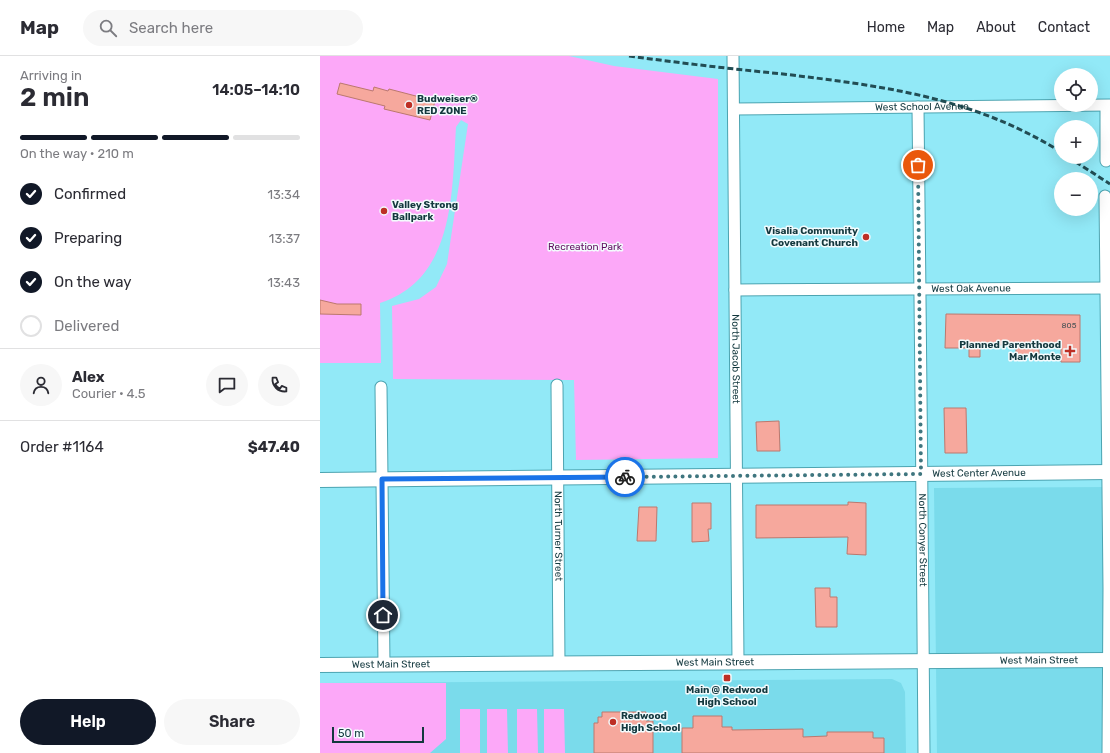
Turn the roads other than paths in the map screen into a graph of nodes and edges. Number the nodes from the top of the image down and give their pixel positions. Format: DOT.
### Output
graph roads {
  1 [pos="733,56"];
  2 [pos="1108,106"];
  3 [pos="918,107"];
  4 [pos="734,109"];
  5 [pos="1106,161"];
  6 [pos="1105,196"];
  7 [pos="1107,288"];
  8 [pos="919,289"];
  9 [pos="735,290"];
  10 [pos="557,385"];
  11 [pos="381,387"];
  12 [pos="1109,472"];
  13 [pos="921,474"];
  14 [pos="736,477"];
  15 [pos="558,478"];
  16 [pos="382,479"];
  17 [pos="320,480"];
  18 [pos="1109,660"];
  19 [pos="924,661"];
  20 [pos="738,662"];
  21 [pos="559,664"];
  22 [pos="320,665"];
  23 [pos="384,665"];
  24 [pos="924,753"];
  25 [pos="1108,753"];
  1 -- 4 [label="street, North Jacob Street"];
  2 -- 3 [label="street, West School Avenue"];
  2 -- 5 [label="street"];
  3 -- 4 [label="street, West School Avenue"];
  3 -- 8 [label="street, North Conyer Street"];
  4 -- 9 [label="street, North Jacob Street"];
  6 -- 7 [label="street"];
  7 -- 8 [label="street, West Oak Avenue"];
  7 -- 12 [label="street"];
  8 -- 9 [label="street, West Oak Avenue"];
  8 -- 13 [label="street, North Conyer Street"];
  9 -- 14 [label="street, North Jacob Street"];
  10 -- 15 [label="street, North Turner Street"];
  11 -- 16 [label="street"];
  12 -- 13 [label="street, West Center Avenue"];
  12 -- 18 [label="street"];
  13 -- 14 [label="street, West Center Avenue"];
  13 -- 19 [label="street, North Conyer Street"];
  14 -- 15 [label="street, West Center Avenue"];
  14 -- 20 [label="street, North Jacob Street"];
  15 -- 16 [label="street, West Center Avenue"];
  15 -- 21 [label="street, North Turner Street"];
  16 -- 17 [label="street, West Center Avenue"];
  16 -- 23 [label="street"];
  18 -- 19 [label="street, West Main Street"];
  18 -- 25 [label="street"];
  19 -- 20 [label="street, West Main Street"];
  19 -- 24 [label="street, North Conyer Street"];
  20 -- 21 [label="street, West Main Street"];
  21 -- 23 [label="street, West Main Street"];
  22 -- 23 [label="street, West Main Street"];
}
